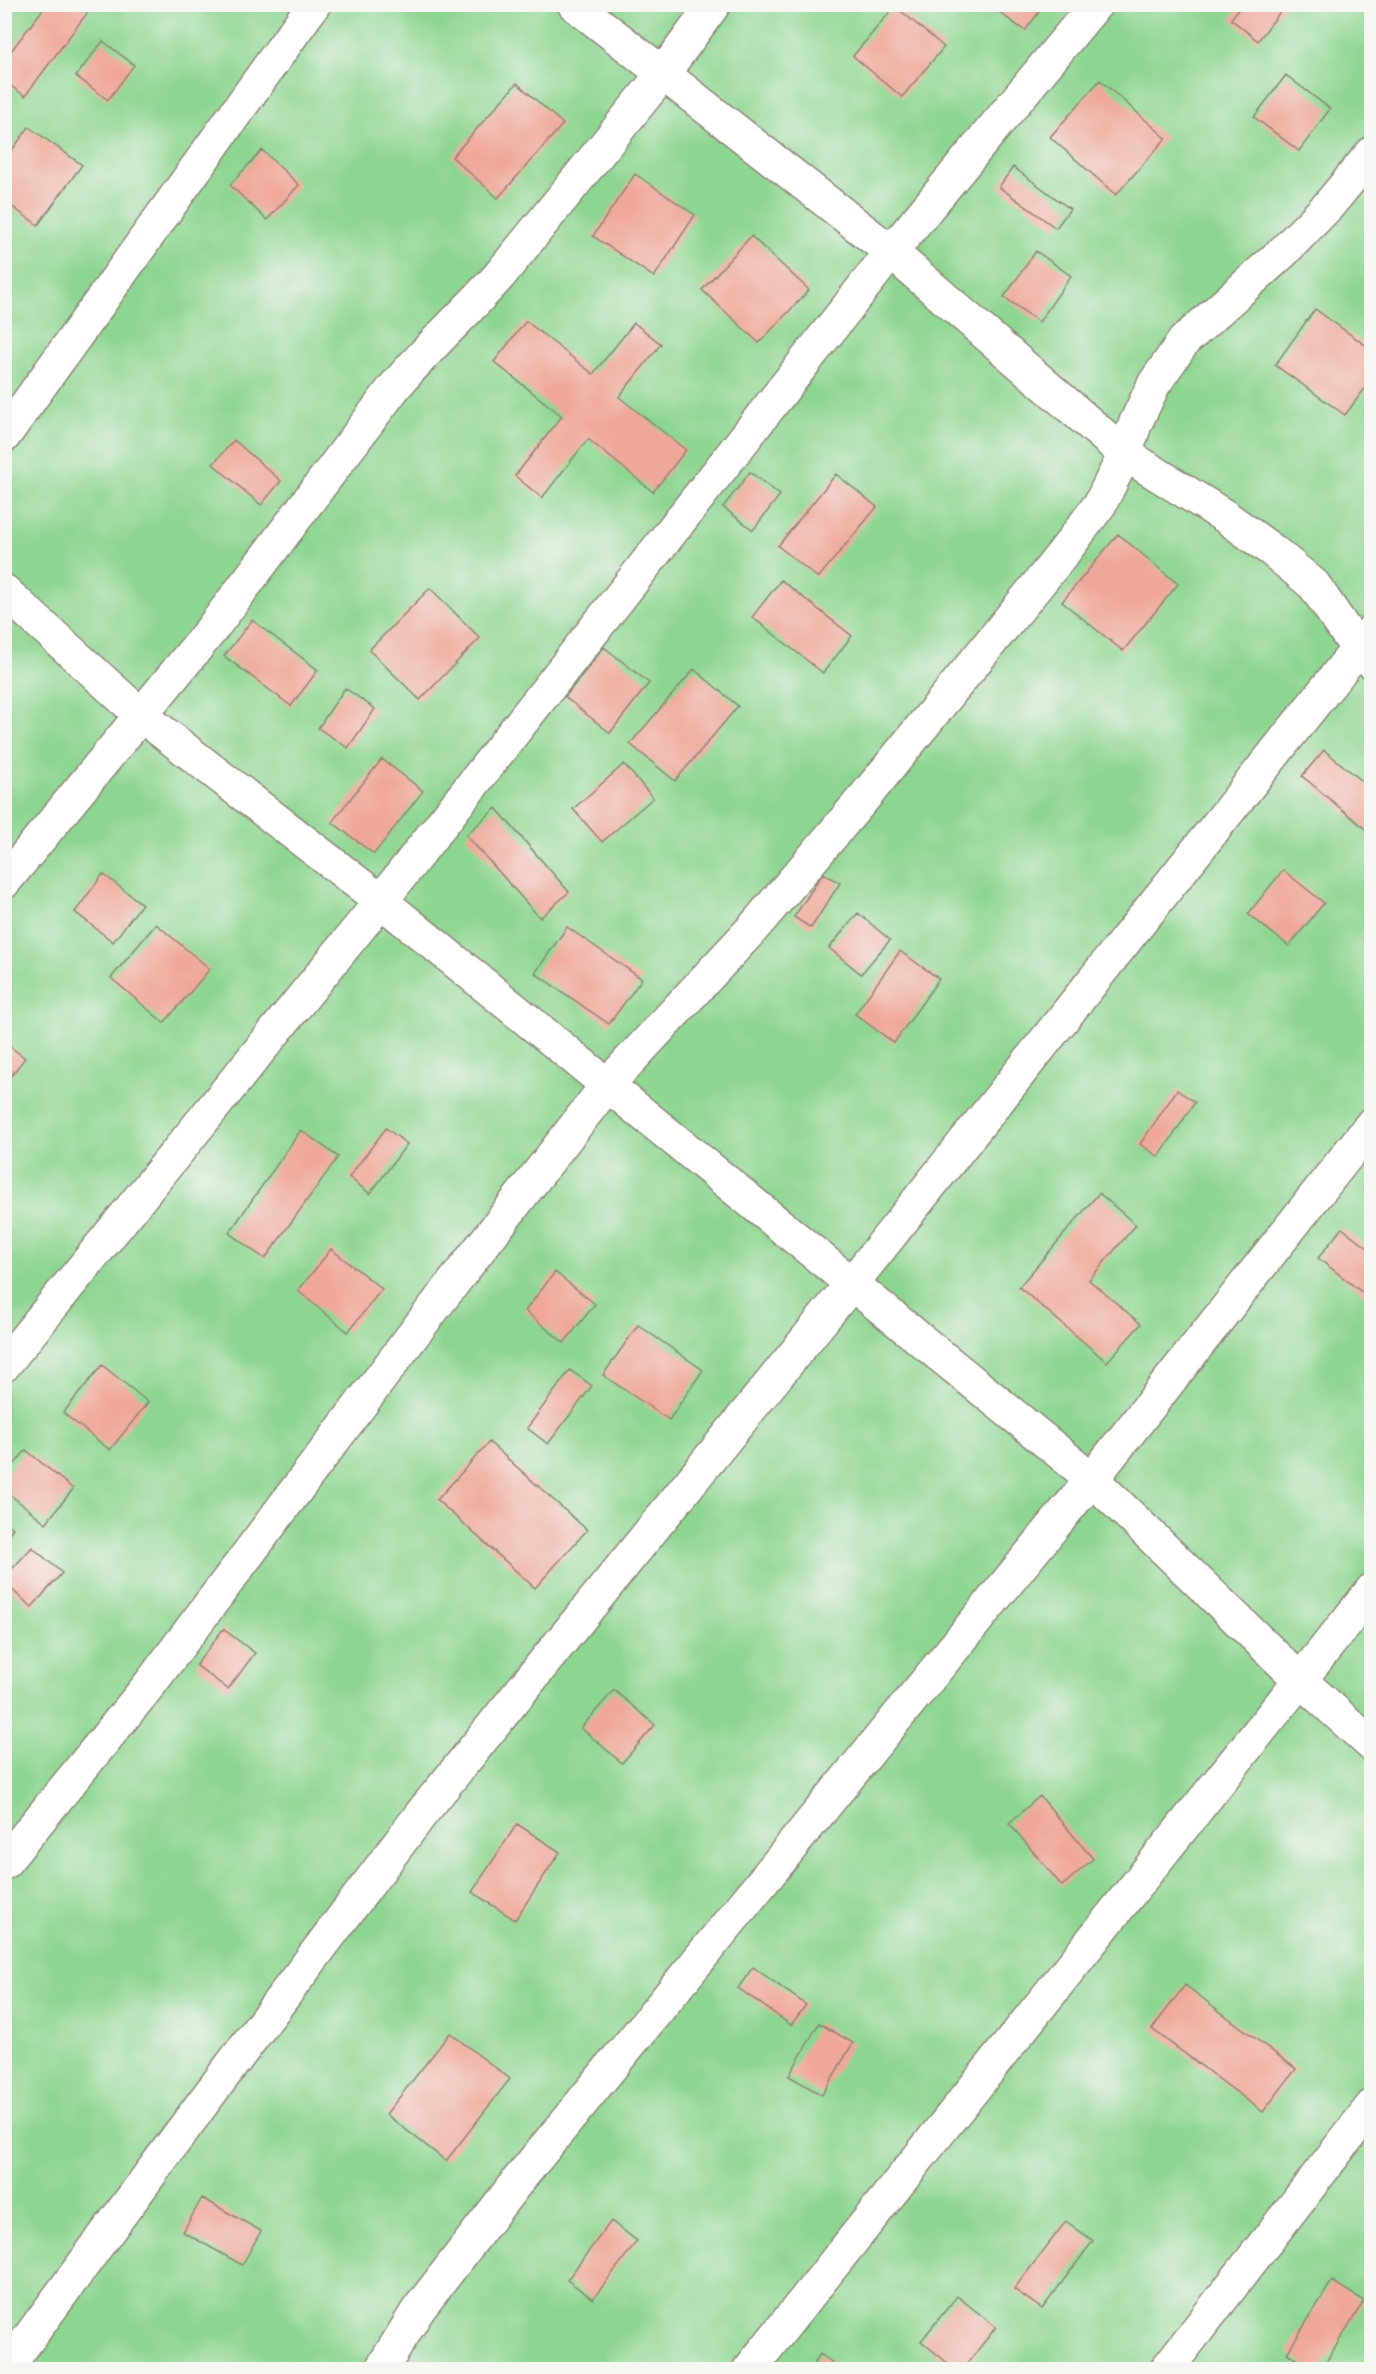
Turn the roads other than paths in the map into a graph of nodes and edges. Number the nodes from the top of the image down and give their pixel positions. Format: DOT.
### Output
graph roads {
  1 [pos="314,4"];
  2 [pos="574,4"];
  3 [pos="714,4"];
  4 [pos="1096,4"];
  5 [pos="662,75"];
  6 [pos="1371,153"];
  7 [pos="891,252"];
  8 [pos="4,436"];
  9 [pos="1125,454"];
  10 [pos="4,591"];
  11 [pos="1367,647"];
  12 [pos="142,716"];
  13 [pos="4,882"];
  14 [pos="381,902"];
  15 [pos="608,1084"];
  16 [pos="1371,1124"];
  17 [pos="853,1282"];
  18 [pos="4,1365"];
  19 [pos="1092,1479"];
  20 [pos="1371,1590"];
  21 [pos="1299,1679"];
  22 [pos="1371,1745"];
  23 [pos="4,1863"];
  24 [pos="1371,2106"];
  25 [pos="5,2370"];
  26 [pos="381,2370"];
  27 [pos="749,2370"];
  28 [pos="1166,2370"];
  1 -- 8 [label="street"];
  2 -- 5 [label="street"];
  3 -- 5 [label="street"];
  4 -- 7 [label="street"];
  5 -- 7 [label="street"];
  5 -- 12 [label="street"];
  6 -- 9 [label="street"];
  7 -- 9 [label="street"];
  7 -- 14 [label="street"];
  9 -- 11 [label="street"];
  9 -- 15 [label="street"];
  10 -- 12 [label="street"];
  11 -- 17 [label="street"];
  12 -- 13 [label="street"];
  12 -- 14 [label="street"];
  14 -- 15 [label="street"];
  14 -- 18 [label="street"];
  15 -- 17 [label="street"];
  15 -- 23 [label="street"];
  16 -- 19 [label="street"];
  17 -- 19 [label="street"];
  17 -- 25 [label="street"];
  19 -- 21 [label="street"];
  19 -- 26 [label="street"];
  20 -- 21 [label="street"];
  21 -- 22 [label="street"];
  21 -- 27 [label="street"];
  24 -- 28 [label="street"];
}
